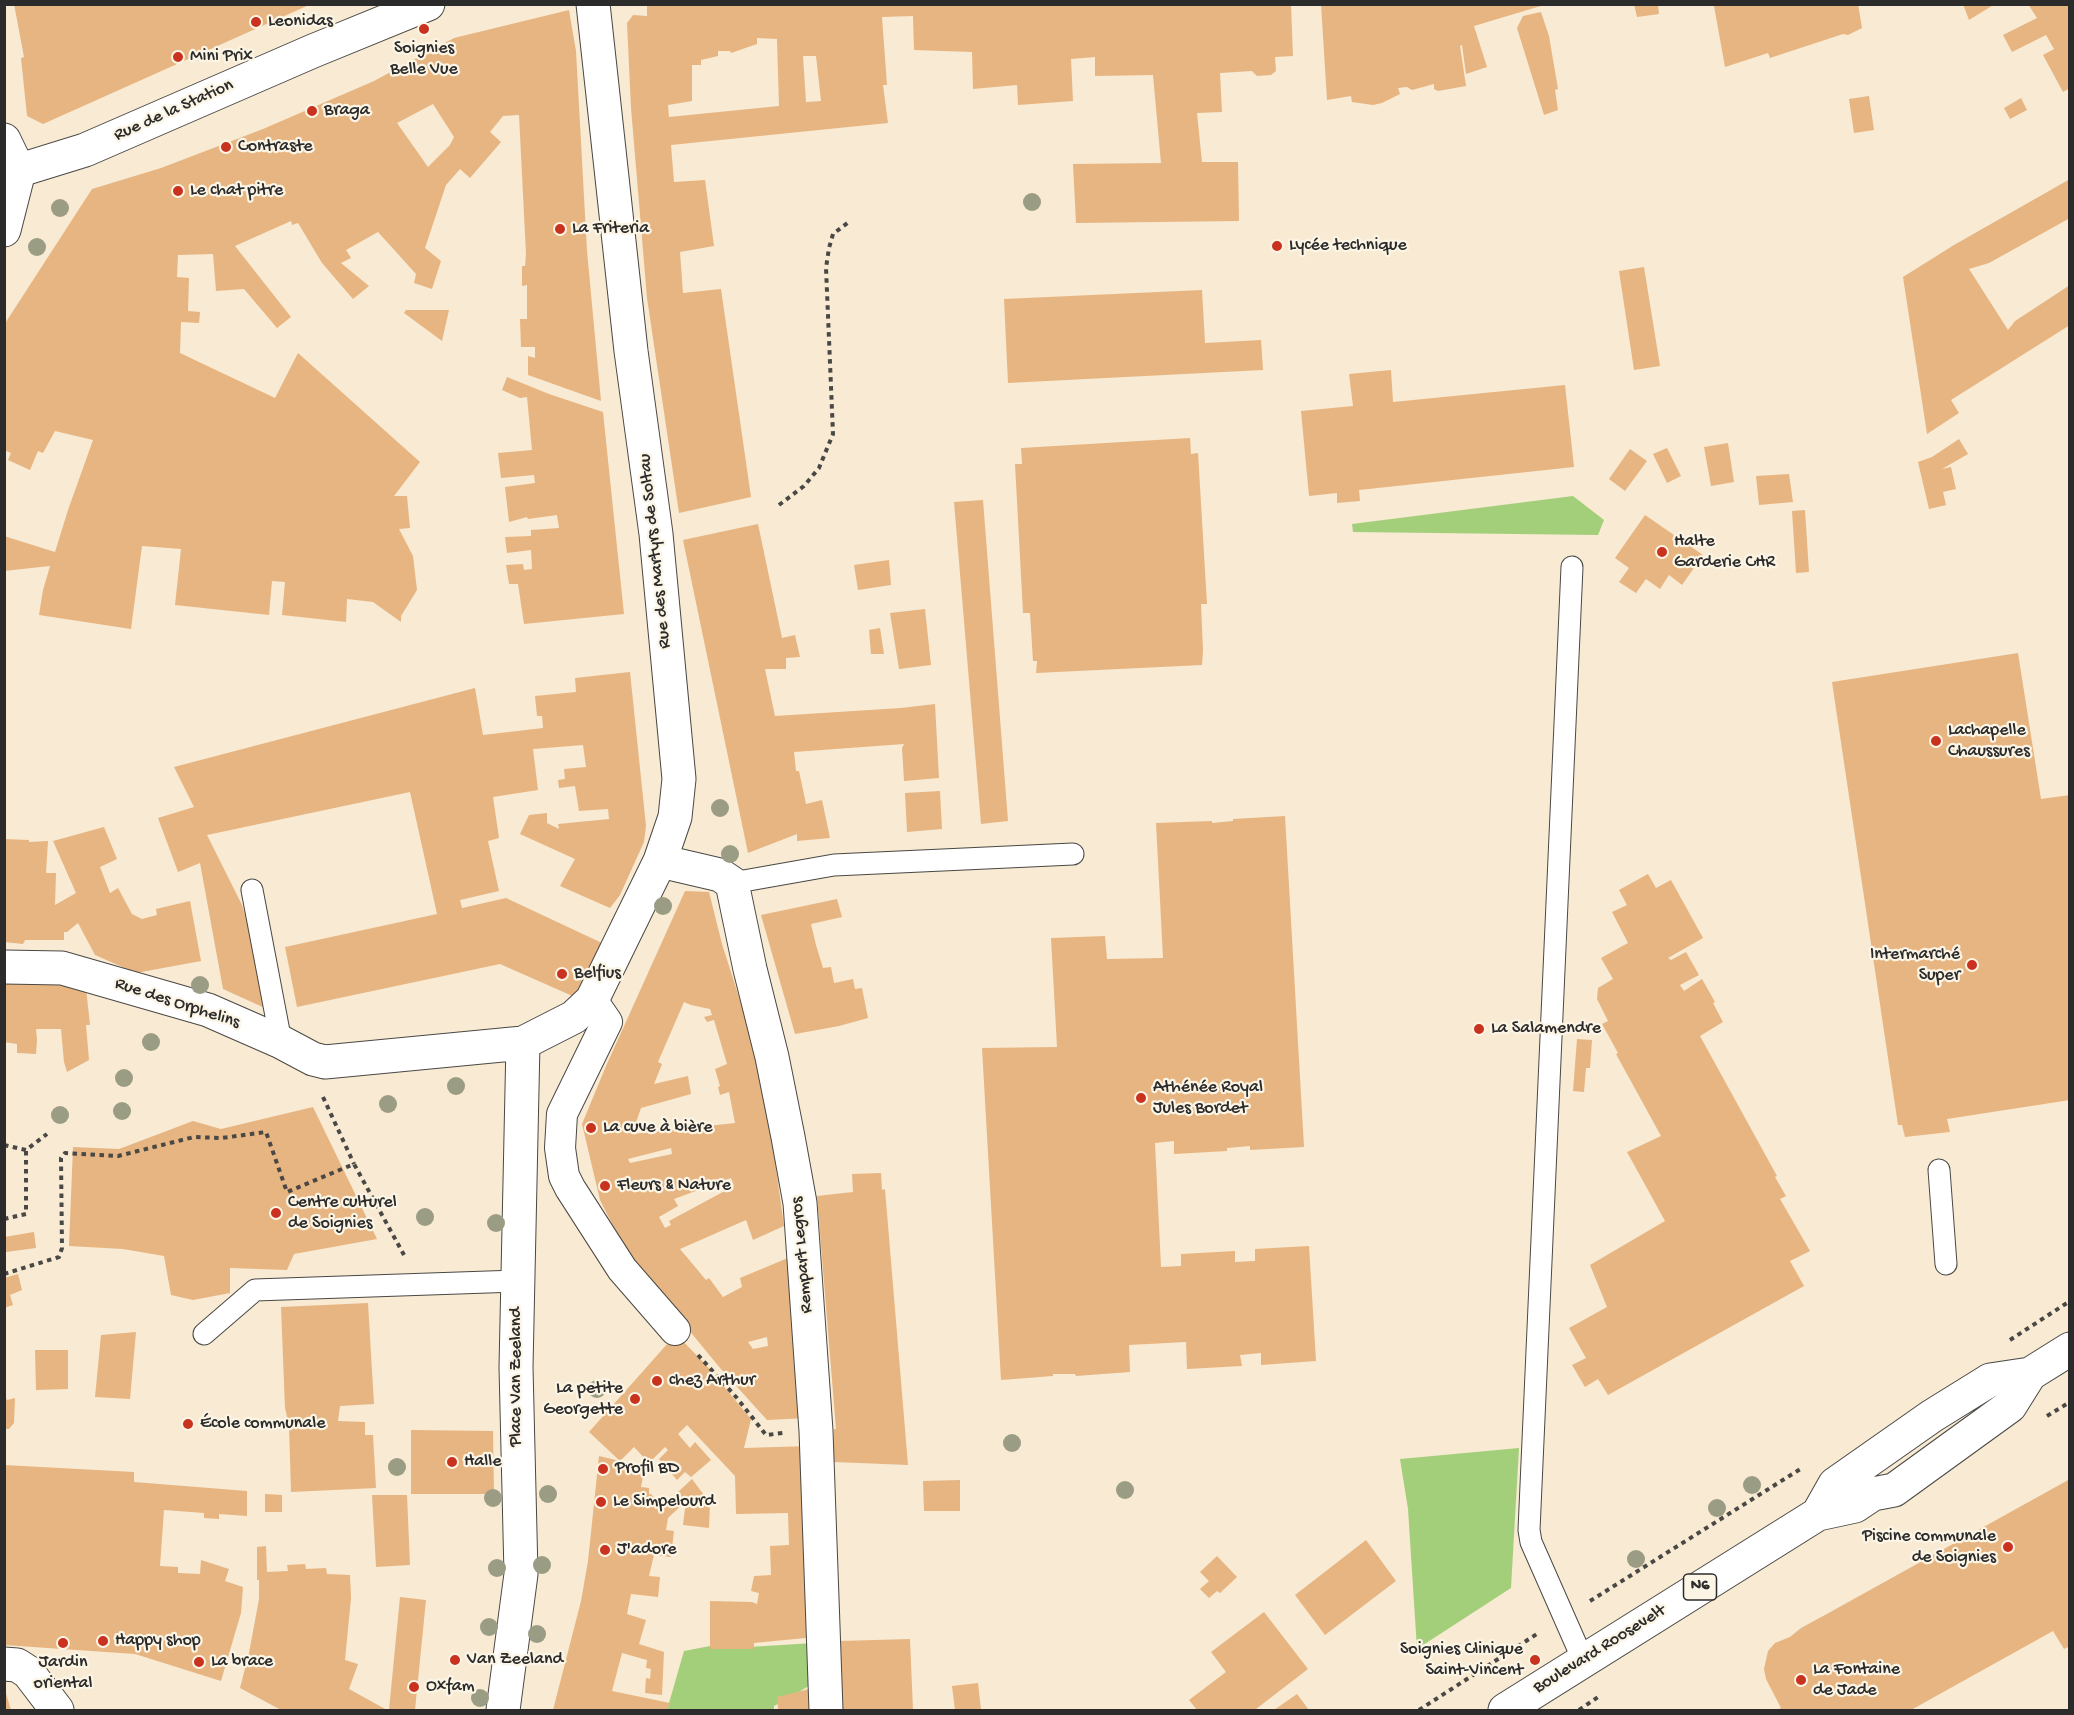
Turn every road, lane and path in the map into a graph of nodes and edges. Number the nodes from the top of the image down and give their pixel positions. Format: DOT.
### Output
graph roads {
  1 [pos="428,4"];
  2 [pos="592,4"];
  3 [pos="4,140"];
  4 [pos="12,173"];
  5 [pos="850,221"];
  6 [pos="4,230"];
  7 [pos="779,505"];
  8 [pos="1572,567"];
  9 [pos="1072,854"];
  10 [pos="660,861"];
  11 [pos="732,883"];
  12 [pos="252,890"];
  13 [pos="4,967"];
  14 [pos="592,1000"];
  15 [pos="281,1042"];
  16 [pos="523,1043"];
  17 [pos="313,1059"];
  18 [pos="47,1134"];
  19 [pos="4,1145"];
  20 [pos="26,1150"];
  21 [pos="354,1164"];
  22 [pos="1939,1170"];
  23 [pos="4,1219"];
  24 [pos="1946,1264"];
  25 [pos="4,1274"];
  26 [pos="517,1281"];
  27 [pos="419,1283"];
  28 [pos="2070,1301"];
  29 [pos="675,1330"];
  30 [pos="204,1334"];
  31 [pos="2001,1346"];
  32 [pos="2070,1349"];
  33 [pos="816,1431"];
  34 [pos="1810,1463"];
  35 [pos="1582,1606"];
  36 [pos="1543,1631"];
  37 [pos="1583,1660"];
  38 [pos="4,1664"];
  39 [pos="57,1710"];
  40 [pos="503,1710"];
  41 [pos="826,1710"];
  42 [pos="1419,1710"];
  43 [pos="1504,1710"];
  1 -- 4 [label="street, Rue de la Station"];
  2 -- 10 [label="street, Rue des Martyrs de Soltau"];
  3 -- 4 [label="street"];
  4 -- 6 [label="street"];
  5 -- 7 [label="path"];
  8 -- 37 [label="lane"];
  9 -- 11 [label="lane"];
  10 -- 11 [label="street"];
  10 -- 14 [label="street, Rue des Martyrs de Soltau"];
  11 -- 33 [label="street, Rempart Legros"];
  12 -- 15 [label="lane"];
  13 -- 15 [label="street, Rue des Orphelins"];
  14 -- 16 [label="street, Rue des Martyrs de Soltau"];
  14 -- 29 [label="street"];
  15 -- 17 [label="street, Rue des Orphelins"];
  16 -- 17 [label="street, Rue des Orphelins"];
  16 -- 26 [label="street, Place Van Zeeland"];
  17 -- 21 [label="path"];
  18 -- 20 [label="path"];
  19 -- 20 [label="path"];
  20 -- 23 [label="path"];
  21 -- 25 [label="path"];
  21 -- 27 [label="path"];
  22 -- 24 [label="lane"];
  26 -- 27 [label="lane"];
  26 -- 40 [label="street, Place Van Zeeland"];
  27 -- 30 [label="lane"];
  28 -- 31 [label="path"];
  29 -- 33 [label="path"];
  32 -- 37 [label="street, Boulevard Roosevelt / N6"];
  33 -- 41 [label="street, Rempart Legros"];
  34 -- 35 [label="path"];
  36 -- 42 [label="path"];
  37 -- 43 [label="street, Boulevard Roosevelt / N6"];
  38 -- 39 [label="street"];
}
